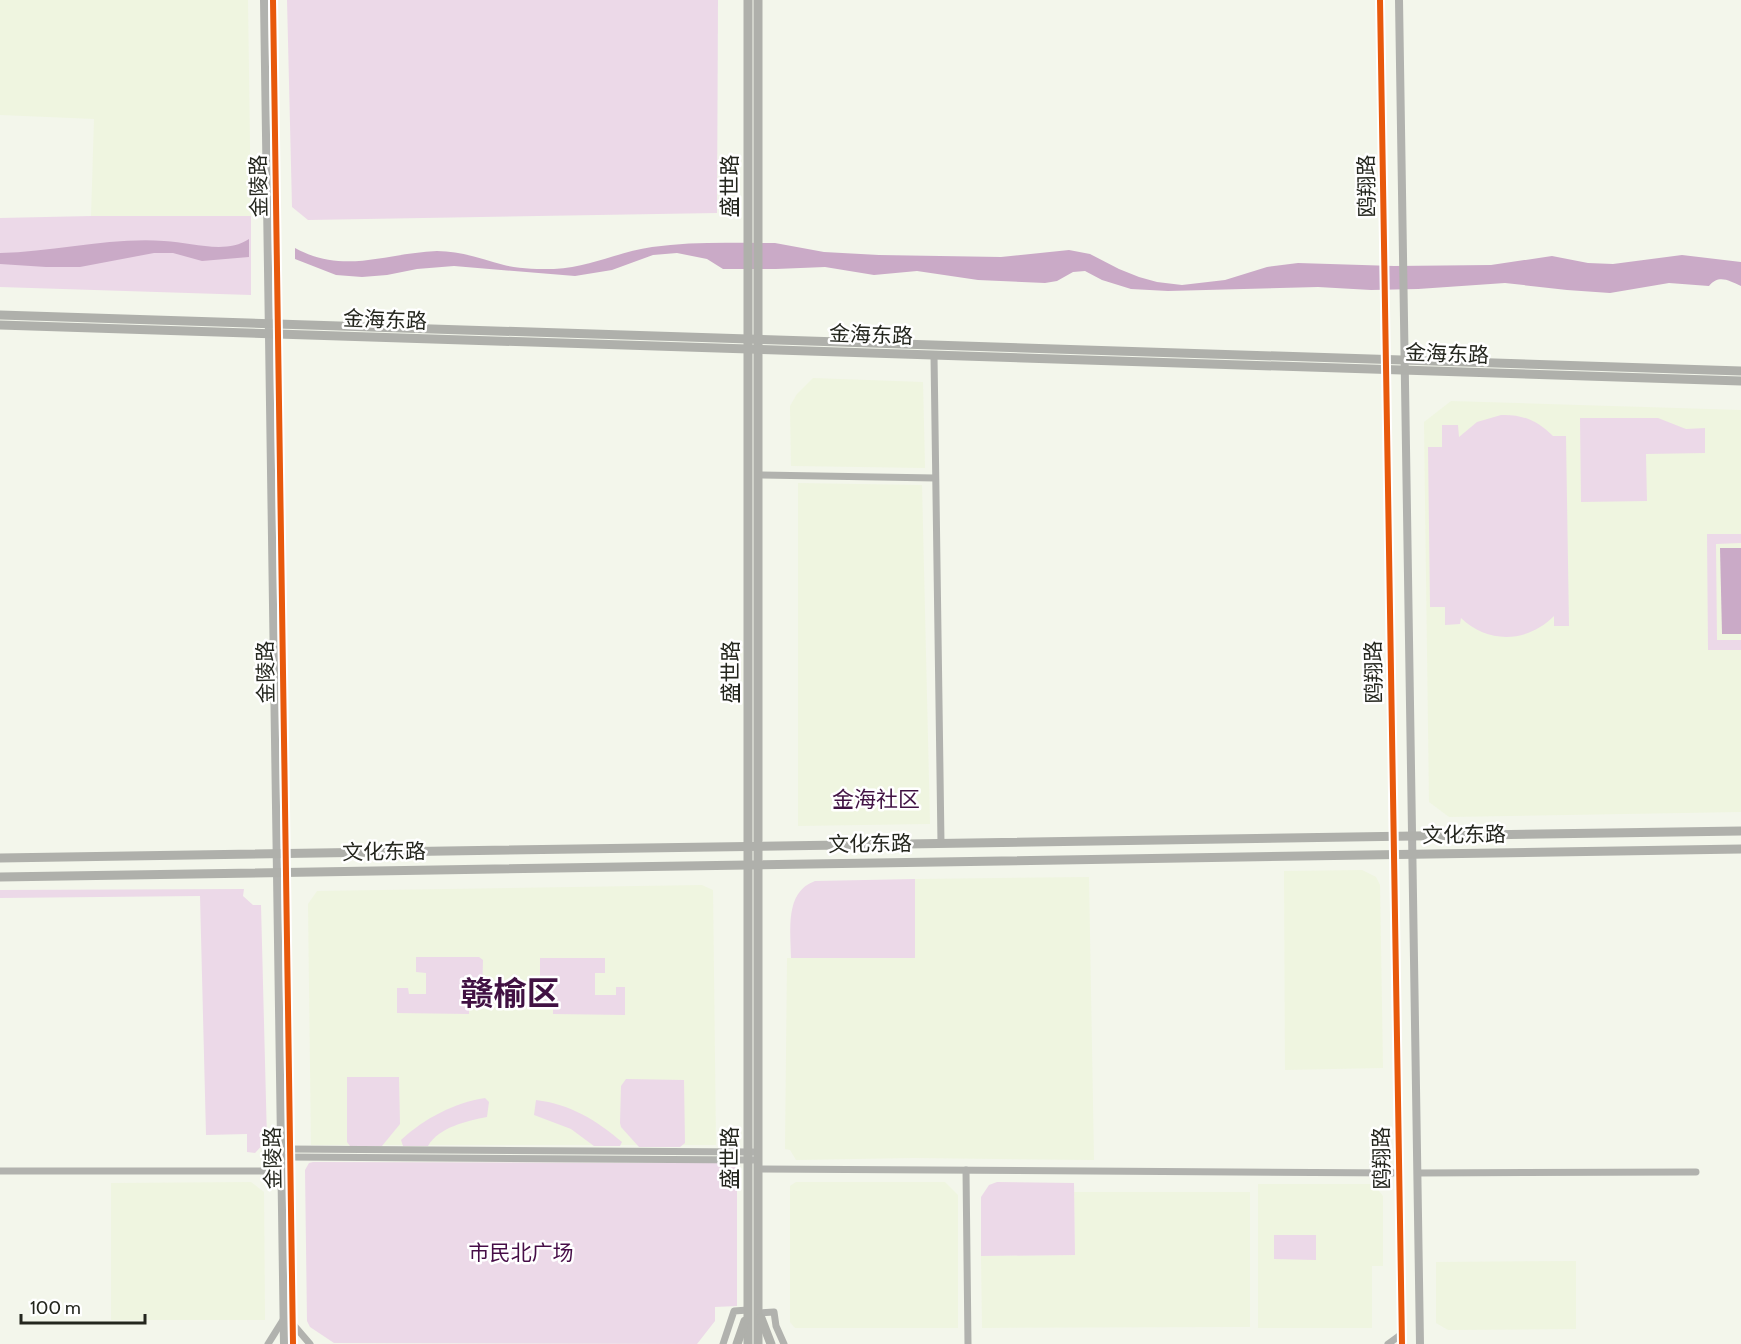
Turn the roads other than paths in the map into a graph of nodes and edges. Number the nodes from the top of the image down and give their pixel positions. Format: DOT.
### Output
graph roads {
  1 [pos="264,0"];
  2 [pos="273,0"];
  3 [pos="748,0"];
  4 [pos="758,0"];
  5 [pos="1380,0"];
  6 [pos="1399,0"];
  7 [pos="0,315"];
  8 [pos="0,325"];
  9 [pos="273,329"];
  10 [pos="754,344"];
  11 [pos="934,355"];
  12 [pos="1386,360"];
  13 [pos="1405,366"];
  14 [pos="1386,370"];
  15 [pos="1741,371"];
  16 [pos="1741,381"];
  17 [pos="759,475"];
  18 [pos="935,478"];
  19 [pos="1741,831"];
  20 [pos="1394,836"];
  21 [pos="1412,836"];
  22 [pos="941,843"];
  23 [pos="754,846"];
  24 [pos="1741,849"];
  25 [pos="281,854"];
  26 [pos="1394,854"];
  27 [pos="1413,854"];
  28 [pos="0,858"];
  29 [pos="754,864"];
  30 [pos="281,872"];
  31 [pos="0,877"];
  32 [pos="285,1153"];
  33 [pos="754,1158"];
  34 [pos="966,1170"];
  35 [pos="0,1171"];
  36 [pos="281,1171"];
  37 [pos="1696,1172"];
  38 [pos="1399,1173"];
  39 [pos="1418,1173"];
  40 [pos="755,1311"];
  41 [pos="288,1322"];
  42 [pos="1420,1328"];
  43 [pos="1398,1341"];
  44 [pos="268,1344"];
  45 [pos="284,1344"];
  46 [pos="293,1344"];
  47 [pos="310,1344"];
  48 [pos="723,1344"];
  49 [pos="737,1344"];
  50 [pos="748,1344"];
  51 [pos="758,1344"];
  52 [pos="771,1344"];
  53 [pos="784,1344"];
  54 [pos="968,1344"];
  55 [pos="1388,1344"];
  56 [pos="1420,1344"];
  57 [pos="1426,1344"];
  1 -- 9 [label="street, 金陵路"];
  2 -- 9 [label="street, 金陵路"];
  3 -- 10 [label="main road, 盛世路"];
  4 -- 10 [label="main road, 盛世路"];
  5 -- 12 [label="street, 鸥翔路"];
  6 -- 13 [label="street, 鸥翔路"];
  7 -- 9 [label="main road, 金海东路"];
  8 -- 9 [label="main road, 金海东路"];
  9 -- 10 [label="main road, 金海东路"];
  9 -- 25 [label="street, 金陵路"];
  10 -- 11 [label="main road, 金海东路"];
  10 -- 12 [label="main road, 金海东路"];
  10 -- 17 [label="main road, 盛世路"];
  10 -- 23 [label="main road, 盛世路"];
  11 -- 14 [label="main road, 金海东路"];
  11 -- 18 [label="street"];
  12 -- 13 [label="main road, 金海东路"];
  12 -- 14 [label="street, 鸥翔路"];
  13 -- 14 [label="main road, 金海东路"];
  13 -- 15 [label="main road, 金海东路"];
  13 -- 16 [label="main road, 金海东路"];
  13 -- 21 [label="street, 鸥翔路"];
  14 -- 20 [label="street, 鸥翔路"];
  17 -- 18 [label="street"];
  17 -- 23 [label="main road, 盛世路"];
  18 -- 22 [label="street"];
  19 -- 21 [label="main road, 文化东路"];
  20 -- 21 [label="main road, 文化东路"];
  20 -- 22 [label="main road, 文化东路"];
  20 -- 26 [label="street, 鸥翔路"];
  21 -- 27 [label="street, 鸥翔路"];
  22 -- 23 [label="main road, 文化东路"];
  23 -- 25 [label="main road, 文化东路"];
  23 -- 29 [label="main road, 盛世路"];
  24 -- 27 [label="main road, 文化东路"];
  25 -- 28 [label="main road, 文化东路"];
  25 -- 30 [label="street, 金陵路"];
  26 -- 27 [label="main road, 文化东路"];
  26 -- 29 [label="main road, 文化东路"];
  26 -- 38 [label="street, 鸥翔路"];
  27 -- 39 [label="street, 鸥翔路"];
  29 -- 30 [label="main road, 文化东路"];
  29 -- 33 [label="main road, 盛世路"];
  30 -- 31 [label="main road, 文化东路"];
  30 -- 32 [label="street, 金陵路"];
  32 -- 33 [label="street"];
  32 -- 36 [label="street, 金陵路"];
  32 -- 41 [label="street, 金陵路"];
  33 -- 34 [label="street"];
  33 -- 40 [label="main road, 盛世路"];
  34 -- 38 [label="street"];
  34 -- 54 [label="street"];
  35 -- 36 [label="street"];
  36 -- 41 [label="street, 金陵路"];
  37 -- 39 [label="street"];
  38 -- 43 [label="street, 鸥翔路"];
  39 -- 42 [label="street, 鸥翔路"];
  40 -- 48 [label="street"];
  40 -- 49 [label="main road"];
  40 -- 50 [label="main road, 盛世路"];
  40 -- 51 [label="main road, 盛世路"];
  40 -- 52 [label="main road"];
  40 -- 53 [label="street"];
  41 -- 44 [label="street"];
  41 -- 45 [label="street, 金陵路"];
  41 -- 46 [label="street, 金陵路"];
  41 -- 47 [label="street"];
  42 -- 56 [label="street, 鸥翔路"];
  42 -- 57 [label="street"];
  43 -- 55 [label="street"];
}
